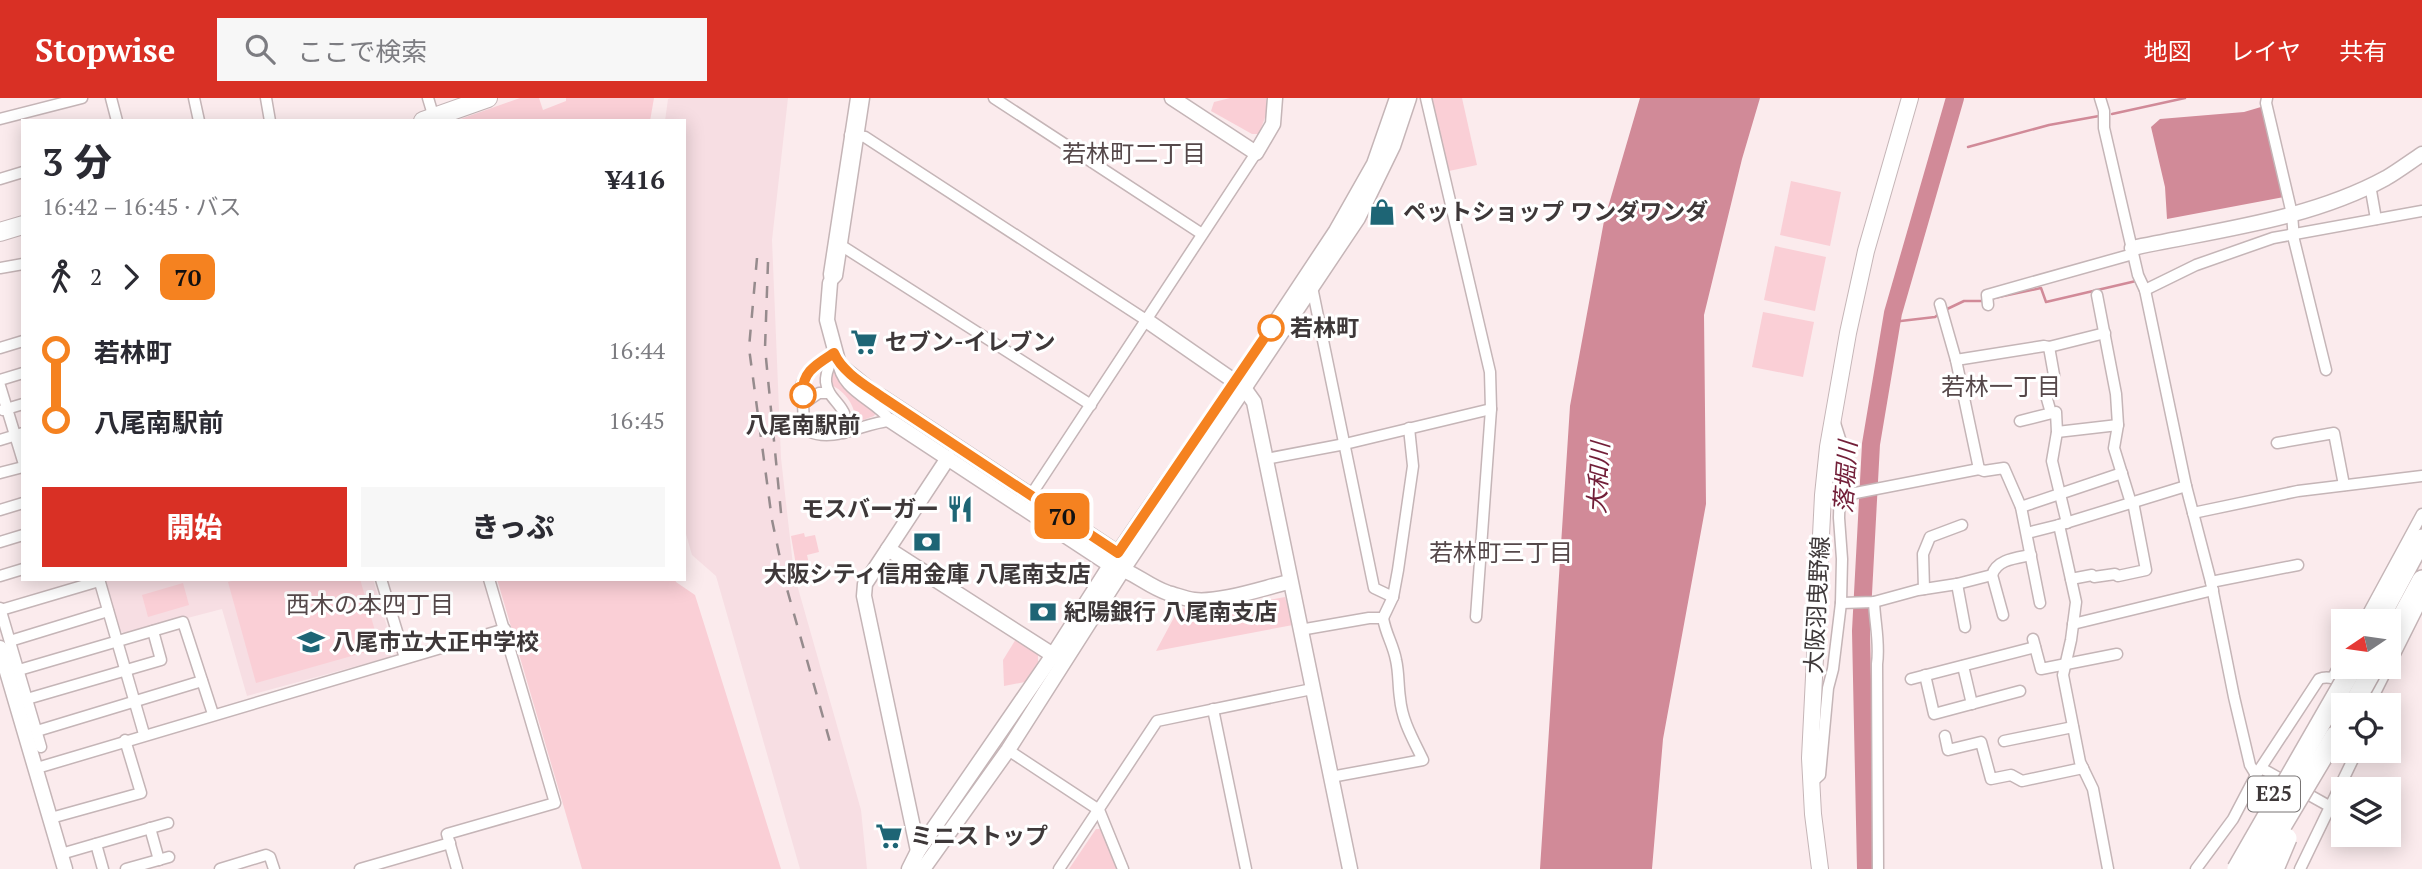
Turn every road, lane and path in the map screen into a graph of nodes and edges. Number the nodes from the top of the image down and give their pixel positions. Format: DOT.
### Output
graph roads {
  1 [pos="82,98"];
  2 [pos="111,98"];
  3 [pos="194,98"];
  4 [pos="266,98"];
  5 [pos="428,98"];
  6 [pos="488,98"];
  7 [pos="856,98"];
  8 [pos="864,98"];
  9 [pos="994,98"];
  10 [pos="1275,98"];
  11 [pos="1397,98"];
  12 [pos="1409,98"];
  13 [pos="1426,98"];
  14 [pos="1910,98"];
  15 [pos="2100,98"];
  16 [pos="2267,98"];
  17 [pos="1178,99"];
  18 [pos="0,118"];
  19 [pos="116,119"];
  20 [pos="199,119"];
  21 [pos="270,119"];
  22 [pos="429,119"];
  23 [pos="432,119"];
  24 [pos="854,135"];
  25 [pos="1256,153"];
  26 [pos="2422,154"];
  27 [pos="21,173"];
  28 [pos="0,178"];
  29 [pos="2370,185"];
  30 [pos="2422,211"];
  31 [pos="2292,214"];
  32 [pos="2376,219"];
  33 [pos="21,226"];
  34 [pos="0,232"];
  35 [pos="1202,234"];
  36 [pos="2295,234"];
  37 [pos="842,246"];
  38 [pos="2132,251"];
  39 [pos="21,266"];
  40 [pos="0,268"];
  41 [pos="831,283"];
  42 [pos="1312,287"];
  43 [pos="2146,290"];
  44 [pos="2097,295"];
  45 [pos="1987,300"];
  46 [pos="1942,309"];
  47 [pos="1146,320"];
  48 [pos="2105,333"];
  49 [pos="21,342"];
  50 [pos="0,348"];
  51 [pos="2049,348"];
  52 [pos="836,357"];
  53 [pos="1956,360"];
  54 [pos="2326,370"];
  55 [pos="21,374"];
  56 [pos="2054,375"];
  57 [pos="0,380"];
  58 [pos="1240,385"];
  59 [pos="0,386"];
  60 [pos="2045,392"];
  61 [pos="829,393"];
  62 [pos="882,397"];
  63 [pos="803,404"];
  64 [pos="21,405"];
  65 [pos="1091,405"];
  66 [pos="1491,409"];
  67 [pos="3,410"];
  68 [pos="2051,413"];
  69 [pos="1832,416"];
  70 [pos="891,421"];
  71 [pos="2020,421"];
  72 [pos="2118,425"];
  73 [pos="1409,428"];
  74 [pos="2057,432"];
  75 [pos="844,433"];
  76 [pos="19,434"];
  77 [pos="0,440"];
  78 [pos="1345,443"];
  79 [pos="2277,443"];
  80 [pos="948,458"];
  81 [pos="1266,459"];
  82 [pos="21,468"];
  83 [pos="1979,469"];
  84 [pos="0,473"];
  85 [pos="2122,473"];
  86 [pos="2422,476"];
  87 [pos="2344,485"];
  88 [pos="2186,486"];
  89 [pos="2060,493"];
  90 [pos="1031,495"];
  91 [pos="1845,495"];
  92 [pos="2132,503"];
  93 [pos="21,504"];
  94 [pos="2021,507"];
  95 [pos="0,510"];
  96 [pos="2193,513"];
  97 [pos="2422,514"];
  98 [pos="2063,524"];
  99 [pos="1962,525"];
  100 [pos="2026,533"];
  101 [pos="21,536"];
  102 [pos="2422,539"];
  103 [pos="0,542"];
  104 [pos="888,549"];
  105 [pos="2031,555"];
  106 [pos="1117,562"];
  107 [pos="2298,565"];
  108 [pos="21,570"];
  109 [pos="1992,575"];
  110 [pos="0,576"];
  111 [pos="2071,579"];
  112 [pos="2422,580"];
  113 [pos="96,581"];
  114 [pos="99,581"];
  115 [pos="382,581"];
  116 [pos="490,581"];
  117 [pos="1289,582"];
  118 [pos="1957,584"];
  119 [pos="2212,586"];
  120 [pos="1924,589"];
  121 [pos="1393,597"];
  122 [pos="2422,600"];
  123 [pos="1874,602"];
  124 [pos="1841,603"];
  125 [pos="2040,603"];
  126 [pos="0,609"];
  127 [pos="2371,609"];
  128 [pos="2384,609"];
  129 [pos="108,611"];
  130 [pos="2003,615"];
  131 [pos="1476,617"];
  132 [pos="1383,618"];
  133 [pos="2401,619"];
  134 [pos="2073,624"];
  135 [pos="1965,627"];
  136 [pos="505,629"];
  137 [pos="1300,630"];
  138 [pos="153,631"];
  139 [pos="2401,641"];
  140 [pos="117,642"];
  141 [pos="5,645"];
  142 [pos="2117,653"];
  143 [pos="1053,655"];
  144 [pos="405,658"];
  145 [pos="1963,666"];
  146 [pos="2065,666"];
  147 [pos="19,670"];
  148 [pos="125,671"];
  149 [pos="1924,675"];
  150 [pos="2331,677"];
  151 [pos="1911,679"];
  152 [pos="2335,679"];
  153 [pos="202,681"];
  154 [pos="1312,689"];
  155 [pos="2020,691"];
  156 [pos="2353,693"];
  157 [pos="27,699"];
  158 [pos="135,702"];
  159 [pos="1972,704"];
  160 [pos="1213,709"];
  161 [pos="213,715"];
  162 [pos="2073,727"];
  163 [pos="2331,729"];
  164 [pos="2331,729"];
  165 [pos="37,731"];
  166 [pos="2331,731"];
  167 [pos="2331,732"];
  168 [pos="144,734"];
  169 [pos="1945,737"];
  170 [pos="125,740"];
  171 [pos="2004,741"];
  172 [pos="41,747"];
  173 [pos="1008,750"];
  174 [pos="2351,763"];
  175 [pos="37,768"];
  176 [pos="2083,768"];
  177 [pos="2259,771"];
  178 [pos="1331,777"];
  179 [pos="1810,784"];
  180 [pos="2329,806"];
  181 [pos="1098,810"];
  182 [pos="51,818"];
  183 [pos="168,823"];
  184 [pos="150,828"];
  185 [pos="450,843"];
  186 [pos="96,844"];
  187 [pos="61,854"];
  188 [pos="924,865"];
  189 [pos="65,869"];
  190 [pos="103,869"];
  191 [pos="127,869"];
  192 [pos="219,869"];
  193 [pos="274,869"];
  194 [pos="360,869"];
  195 [pos="457,869"];
  196 [pos="909,869"];
  197 [pos="1059,869"];
  198 [pos="1123,869"];
  199 [pos="1246,869"];
  200 [pos="1350,869"];
  201 [pos="1820,869"];
  202 [pos="1878,869"];
  203 [pos="2108,869"];
  204 [pos="2196,869"];
  205 [pos="2223,869"];
  206 [pos="2237,869"];
  207 [pos="2256,869"];
  208 [pos="2274,869"];
  209 [pos="2300,869"];
  1 -- 18 [label="street"];
  2 -- 19 [label="street"];
  3 -- 20 [label="street"];
  4 -- 21 [label="street"];
  5 -- 22 [label="street"];
  6 -- 23 [label="main road"];
  7 -- 24 [label="street"];
  8 -- 24 [label="street"];
  9 -- 35 [label="street"];
  10 -- 25 [label="street"];
  11 -- 58 [label="street"];
  12 -- 42 [label="street"];
  13 -- 66 [label="street"];
  14 -- 69 [label="main road, 大阪羽曳野線"];
  15 -- 38 [label="street"];
  16 -- 31 [label="street"];
  17 -- 25 [label="street"];
  24 -- 37 [label="street"];
  24 -- 41 [label="street"];
  24 -- 47 [label="street"];
  25 -- 35 [label="street"];
  26 -- 29 [label="street"];
  27 -- 28 [label="street"];
  29 -- 31 [label="street"];
  29 -- 32 [label="street"];
  30 -- 32 [label="street"];
  31 -- 36 [label="street"];
  31 -- 38 [label="street"];
  32 -- 36 [label="street"];
  33 -- 34 [label="main road"];
  35 -- 47 [label="street"];
  36 -- 43 [label="street"];
  36 -- 54 [label="street"];
  37 -- 41 [label="street"];
  37 -- 65 [label="street"];
  38 -- 43 [label="street"];
  38 -- 45 [label="street"];
  39 -- 40 [label="street"];
  41 -- 52 [label="street"];
  42 -- 58 [label="street"];
  42 -- 78 [label="street"];
  43 -- 88 [label="street"];
  44 -- 48 [label="street"];
  46 -- 53 [label="street"];
  47 -- 58 [label="street"];
  47 -- 65 [label="street"];
  48 -- 51 [label="street"];
  48 -- 72 [label="street"];
  49 -- 50 [label="street"];
  51 -- 53 [label="street"];
  51 -- 56 [label="street"];
  52 -- 61 [label="street"];
  52 -- 62 [label="street"];
  52 -- 63 [label="street"];
  52 -- 70 [label="street"];
  53 -- 83 [label="street"];
  55 -- 57 [label="street"];
  58 -- 81 [label="street"];
  58 -- 106 [label="street"];
  59 -- 67 [label="street"];
  60 -- 68 [label="street"];
  61 -- 63 [label="street"];
  61 -- 75 [label="street"];
  62 -- 90 [label="street"];
  63 -- 75 [label="street"];
  64 -- 67 [label="street"];
  65 -- 90 [label="street"];
  66 -- 73 [label="street"];
  66 -- 131 [label="street"];
  67 -- 76 [label="street"];
  68 -- 71 [label="street"];
  68 -- 74 [label="street"];
  69 -- 91 [label="street"];
  69 -- 179 [label="main road, 大阪羽曳野線"];
  70 -- 75 [label="street"];
  70 -- 80 [label="street"];
  72 -- 74 [label="street"];
  72 -- 85 [label="street"];
  73 -- 78 [label="street"];
  73 -- 121 [label="street"];
  74 -- 89 [label="street"];
  76 -- 77 [label="street"];
  78 -- 81 [label="street"];
  78 -- 121 [label="street"];
  79 -- 87 [label="street"];
  80 -- 104 [label="street"];
  80 -- 106 [label="street"];
  81 -- 117 [label="street"];
  82 -- 84 [label="street"];
  83 -- 91 [label="street"];
  83 -- 94 [label="street"];
  85 -- 89 [label="street"];
  85 -- 92 [label="street"];
  86 -- 87 [label="street"];
  87 -- 96 [label="street"];
  88 -- 92 [label="street"];
  88 -- 96 [label="street"];
  89 -- 94 [label="street"];
  89 -- 98 [label="street"];
  90 -- 106 [label="street"];
  91 -- 124 [label="street"];
  92 -- 98 [label="street"];
  92 -- 111 [label="street"];
  93 -- 95 [label="street"];
  94 -- 100 [label="street"];
  96 -- 119 [label="street"];
  97 -- 127 [label="street"];
  98 -- 100 [label="street"];
  98 -- 111 [label="street"];
  99 -- 120 [label="street"];
  100 -- 105 [label="street"];
  101 -- 103 [label="street"];
  102 -- 128 [label="highway"];
  104 -- 143 [label="street"];
  104 -- 188 [label="street"];
  105 -- 109 [label="street"];
  105 -- 125 [label="street"];
  106 -- 117 [label="street"];
  106 -- 143 [label="street"];
  106 -- 173 [label="street"];
  107 -- 119 [label="street"];
  108 -- 110 [label="street"];
  109 -- 118 [label="street"];
  109 -- 130 [label="street"];
  111 -- 134 [label="street"];
  112 -- 133 [label="highway"];
  113 -- 126 [label="street"];
  114 -- 129 [label="street"];
  115 -- 144 [label="street"];
  116 -- 136 [label="street"];
  117 -- 137 [label="street"];
  118 -- 120 [label="street"];
  118 -- 135 [label="street"];
  119 -- 134 [label="street"];
  119 -- 177 [label="street"];
  120 -- 123 [label="street"];
  121 -- 132 [label="street"];
  122 -- 139 [label="street"];
  123 -- 124 [label="street"];
  123 -- 202 [label="street"];
  124 -- 179 [label="street"];
  126 -- 141 [label="street"];
  129 -- 140 [label="street"];
  129 -- 141 [label="street"];
  132 -- 137 [label="street"];
  132 -- 178 [label="street"];
  134 -- 146 [label="street"];
  136 -- 144 [label="street"];
  136 -- 185 [label="street"];
  137 -- 154 [label="street"];
  138 -- 140 [label="street"];
  138 -- 148 [label="street"];
  138 -- 153 [label="street"];
  140 -- 147 [label="street"];
  140 -- 148 [label="street"];
  141 -- 147 [label="street"];
  141 -- 175 [label="street"];
  142 -- 146 [label="street"];
  143 -- 188 [label="street"];
  144 -- 161 [label="street"];
  145 -- 146 [label="street"];
  145 -- 149 [label="street"];
  145 -- 159 [label="street"];
  146 -- 162 [label="street"];
  147 -- 157 [label="street"];
  148 -- 157 [label="street"];
  148 -- 158 [label="street"];
  149 -- 151 [label="street"];
  149 -- 159 [label="street"];
  150 -- 177 [label="street"];
  152 -- 156 [label="street"];
  153 -- 158 [label="street"];
  153 -- 161 [label="street"];
  154 -- 160 [label="street"];
  154 -- 178 [label="street"];
  155 -- 159 [label="street"];
  157 -- 165 [label="street"];
  158 -- 165 [label="street"];
  158 -- 168 [label="street"];
  160 -- 181 [label="street"];
  160 -- 199 [label="street"];
  161 -- 168 [label="street"];
  162 -- 171 [label="street"];
  162 -- 176 [label="street"];
  163 -- 205 [label="highway, E25, bridge"];
  164 -- 206 [label="highway, E25, bridge"];
  165 -- 172 [label="street"];
  166 -- 207 [label="highway, E25, bridge"];
  167 -- 208 [label="highway, bridge"];
  168 -- 170 [label="street"];
  169 -- 176 [label="street"];
  170 -- 175 [label="street"];
  170 -- 182 [label="street"];
  173 -- 181 [label="street"];
  173 -- 188 [label="street"];
  174 -- 180 [label="street"];
  175 -- 182 [label="street"];
  176 -- 203 [label="street"];
  177 -- 180 [label="street"];
  177 -- 204 [label="street"];
  178 -- 200 [label="street"];
  179 -- 201 [label="main road, 大阪羽曳野線"];
  180 -- 209 [label="street"];
  181 -- 197 [label="street"];
  181 -- 198 [label="street"];
  182 -- 187 [label="street"];
  183 -- 184 [label="street"];
  184 -- 186 [label="street"];
  184 -- 191 [label="street"];
  185 -- 194 [label="street"];
  185 -- 195 [label="street"];
  186 -- 187 [label="street"];
  186 -- 190 [label="street"];
  187 -- 189 [label="street"];
  188 -- 196 [label="street"];
  192 -- 193 [label="street"];
}
